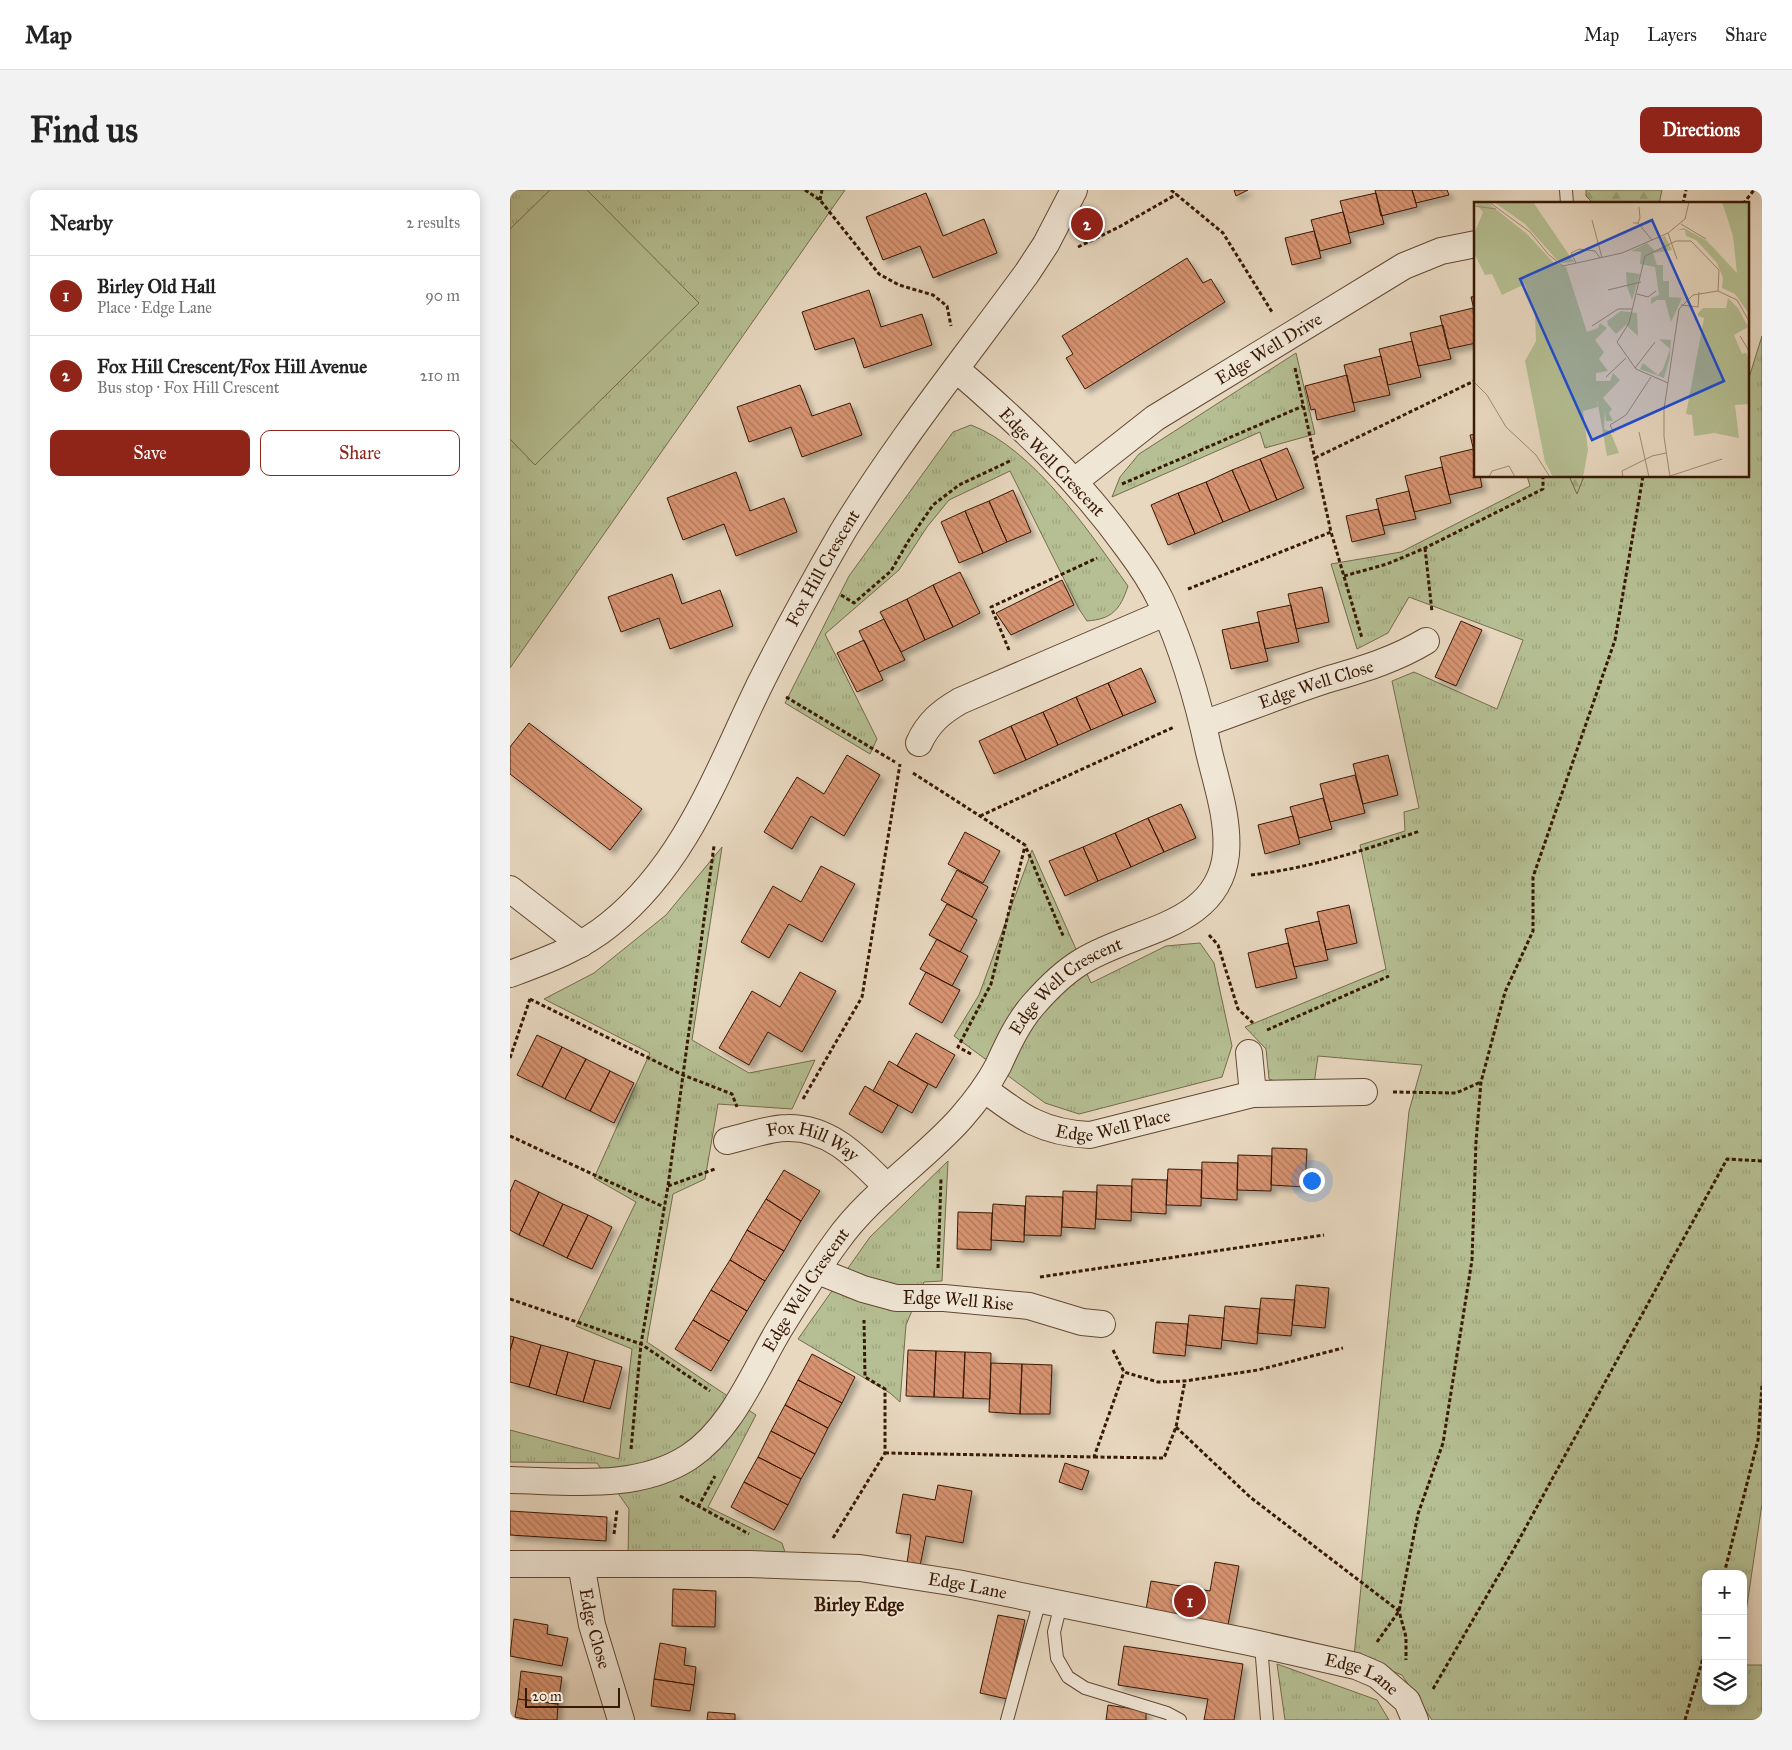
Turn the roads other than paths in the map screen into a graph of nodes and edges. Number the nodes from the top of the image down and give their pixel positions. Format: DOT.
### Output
graph roads {
  1 [pos="1074,190"];
  2 [pos="1474,244"];
  3 [pos="956,369"];
  4 [pos="1082,489"];
  5 [pos="1163,606"];
  6 [pos="1426,641"];
  7 [pos="1202,719"];
  8 [pos="919,743"];
  9 [pos="510,889"];
  10 [pos="581,944"];
  11 [pos="510,974"];
  12 [pos="1249,1052"];
  13 [pos="990,1079"];
  14 [pos="1364,1092"];
  15 [pos="1253,1094"];
  16 [pos="733,1148"];
  17 [pos="887,1187"];
  18 [pos="818,1271"];
  19 [pos="1102,1324"];
  20 [pos="510,1480"];
  21 [pos="510,1564"];
  22 [pos="582,1564"];
  23 [pos="1050,1602"];
  24 [pos="1261,1645"];
  25 [pos="1412,1712"];
  26 [pos="621,1720"];
  27 [pos="1007,1720"];
  28 [pos="1180,1720"];
  29 [pos="1267,1720"];
  1 -- 3 [label="street, Fox Hill Crescent"];
  2 -- 4 [label="street, Edge Well Drive"];
  3 -- 4 [label="street, Edge Well Crescent"];
  3 -- 10 [label="street, Fox Hill Crescent"];
  4 -- 5 [label="street, Edge Well Crescent"];
  5 -- 7 [label="street, Edge Well Crescent"];
  5 -- 8 [label="street"];
  6 -- 7 [label="street, Edge Well Close"];
  7 -- 13 [label="street, Edge Well Crescent"];
  9 -- 10 [label="street"];
  10 -- 11 [label="street, Fox Hill Crescent"];
  12 -- 15 [label="street"];
  13 -- 15 [label="street, Edge Well Place"];
  13 -- 17 [label="street, Edge Well Crescent"];
  14 -- 15 [label="street, Edge Well Place"];
  16 -- 17 [label="street, Fox Hill Way"];
  17 -- 18 [label="street, Edge Well Crescent"];
  18 -- 19 [label="street, Edge Well Rise"];
  18 -- 20 [label="street, Edge Well Crescent"];
  21 -- 22 [label="street, Edge Lane"];
  22 -- 23 [label="street, Edge Lane"];
  22 -- 26 [label="street, Edge Close"];
  23 -- 24 [label="street, Edge Lane"];
  23 -- 27 [label="lane"];
  23 -- 28 [label="lane"];
  24 -- 25 [label="street, Edge Lane"];
  24 -- 29 [label="lane"];
}
